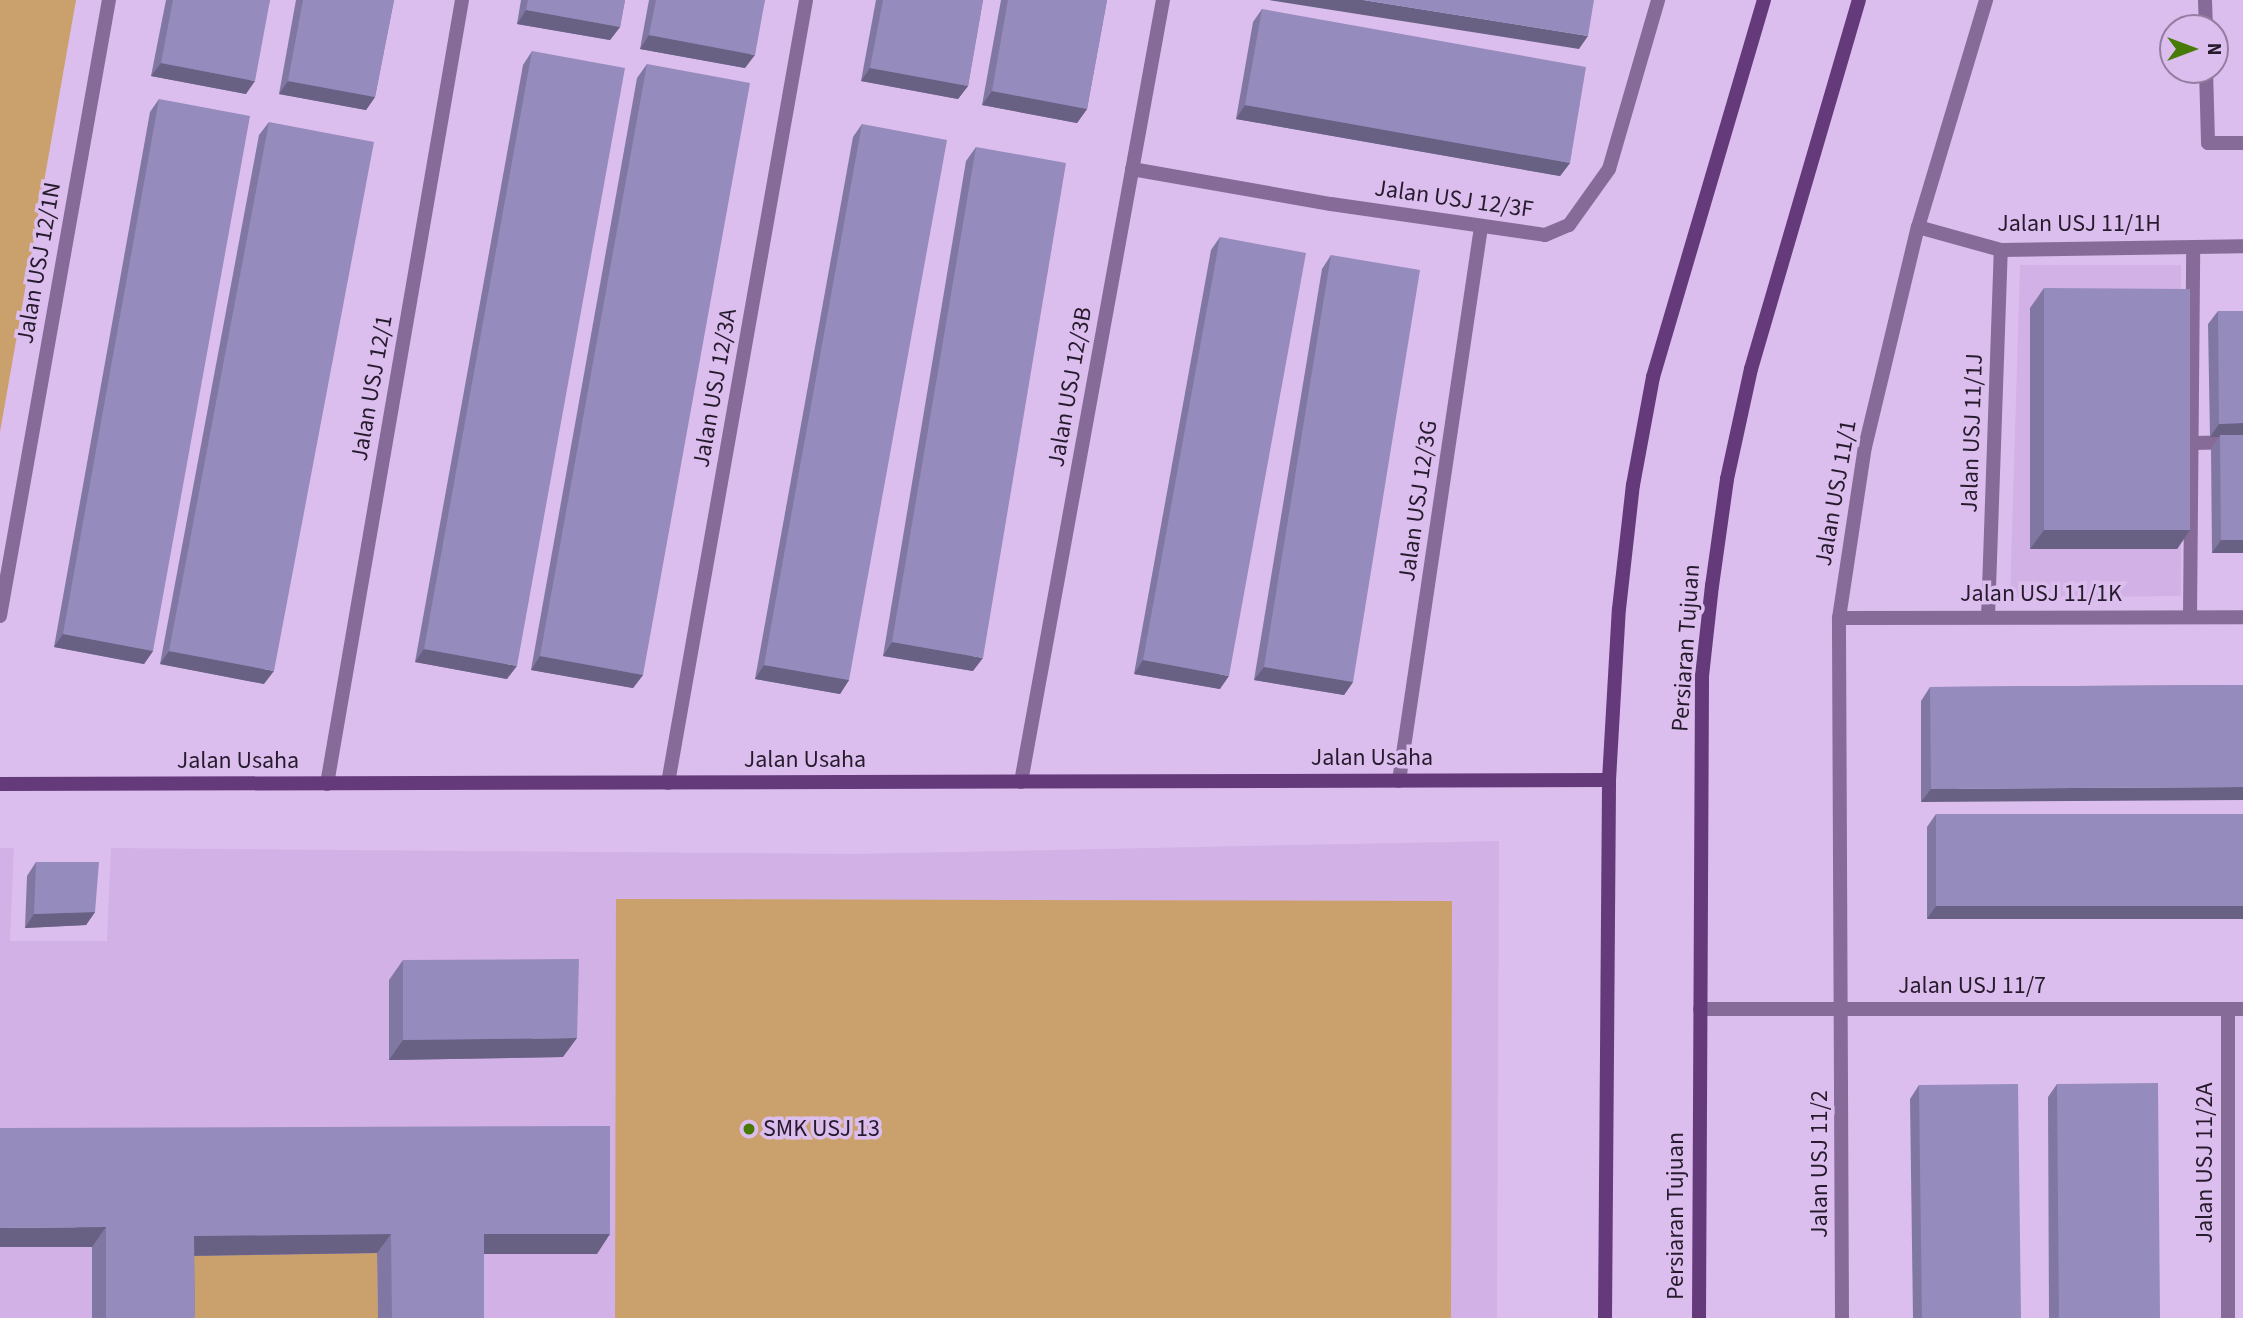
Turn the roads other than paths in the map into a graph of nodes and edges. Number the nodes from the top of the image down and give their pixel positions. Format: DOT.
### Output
graph roads {
  1 [pos="108,0"];
  2 [pos="462,0"];
  3 [pos="806,0"];
  4 [pos="1163,0"];
  5 [pos="1658,0"];
  6 [pos="1765,0"];
  7 [pos="1859,0"];
  8 [pos="1986,0"];
  9 [pos="2206,84"];
  10 [pos="2243,143"];
  11 [pos="1132,169"];
  12 [pos="1481,227"];
  13 [pos="1918,227"];
  14 [pos="2243,246"];
  15 [pos="2193,247"];
  16 [pos="2001,250"];
  17 [pos="2243,442"];
  18 [pos="2192,443"];
  19 [pos="0,616"];
  20 [pos="1988,617"];
  21 [pos="2190,617"];
  22 [pos="2243,617"];
  23 [pos="1839,618"];
  24 [pos="1609,780"];
  25 [pos="1399,781"];
  26 [pos="1021,782"];
  27 [pos="668,783"];
  28 [pos="0,784"];
  29 [pos="327,784"];
  30 [pos="1700,1009"];
  31 [pos="1843,1009"];
  32 [pos="2236,1009"];
  33 [pos="1605,1318"];
  34 [pos="1699,1318"];
  35 [pos="1842,1318"];
  36 [pos="2228,1318"];
  1 -- 19 [label="street, Jalan USJ 12/1N"];
  2 -- 29 [label="street, Jalan USJ 12/1"];
  3 -- 27 [label="street, Jalan USJ 12/3A"];
  4 -- 11 [label="street, Jalan USJ 12/3B"];
  5 -- 12 [label="street, Jalan USJ 12/3F"];
  6 -- 24 [label="main road"];
  7 -- 30 [label="main road, Persiaran Tujuan"];
  8 -- 13 [label="street, Jalan USJ 11/1"];
  9 -- 10 [label="street"];
  11 -- 12 [label="street, Jalan USJ 12/3F"];
  11 -- 26 [label="street, Jalan USJ 12/3B"];
  12 -- 25 [label="street, Jalan USJ 12/3G"];
  13 -- 16 [label="street, Jalan USJ 11/1H"];
  13 -- 23 [label="street, Jalan USJ 11/1"];
  14 -- 15 [label="street, Jalan USJ 11/1H"];
  15 -- 16 [label="street, Jalan USJ 11/1H"];
  15 -- 18 [label="street"];
  16 -- 20 [label="street, Jalan USJ 11/1J"];
  17 -- 18 [label="street"];
  18 -- 21 [label="street"];
  20 -- 21 [label="street, Jalan USJ 11/1K"];
  20 -- 23 [label="street, Jalan USJ 11/1K"];
  21 -- 22 [label="street, Jalan USJ 11/1K"];
  23 -- 31 [label="street, Jalan USJ 11/1"];
  24 -- 25 [label="main road, Jalan Usaha"];
  24 -- 33 [label="main road"];
  25 -- 26 [label="main road, Jalan Usaha"];
  26 -- 27 [label="main road, Jalan Usaha"];
  27 -- 29 [label="main road, Jalan Usaha"];
  28 -- 29 [label="main road, Jalan Usaha"];
  30 -- 31 [label="street, Jalan USJ 11/7"];
  30 -- 34 [label="main road, Persiaran Tujuan"];
  31 -- 32 [label="street, Jalan USJ 11/7"];
  31 -- 35 [label="street, Jalan USJ 11/2"];
  32 -- 36 [label="street, Jalan USJ 11/2A"];
}
